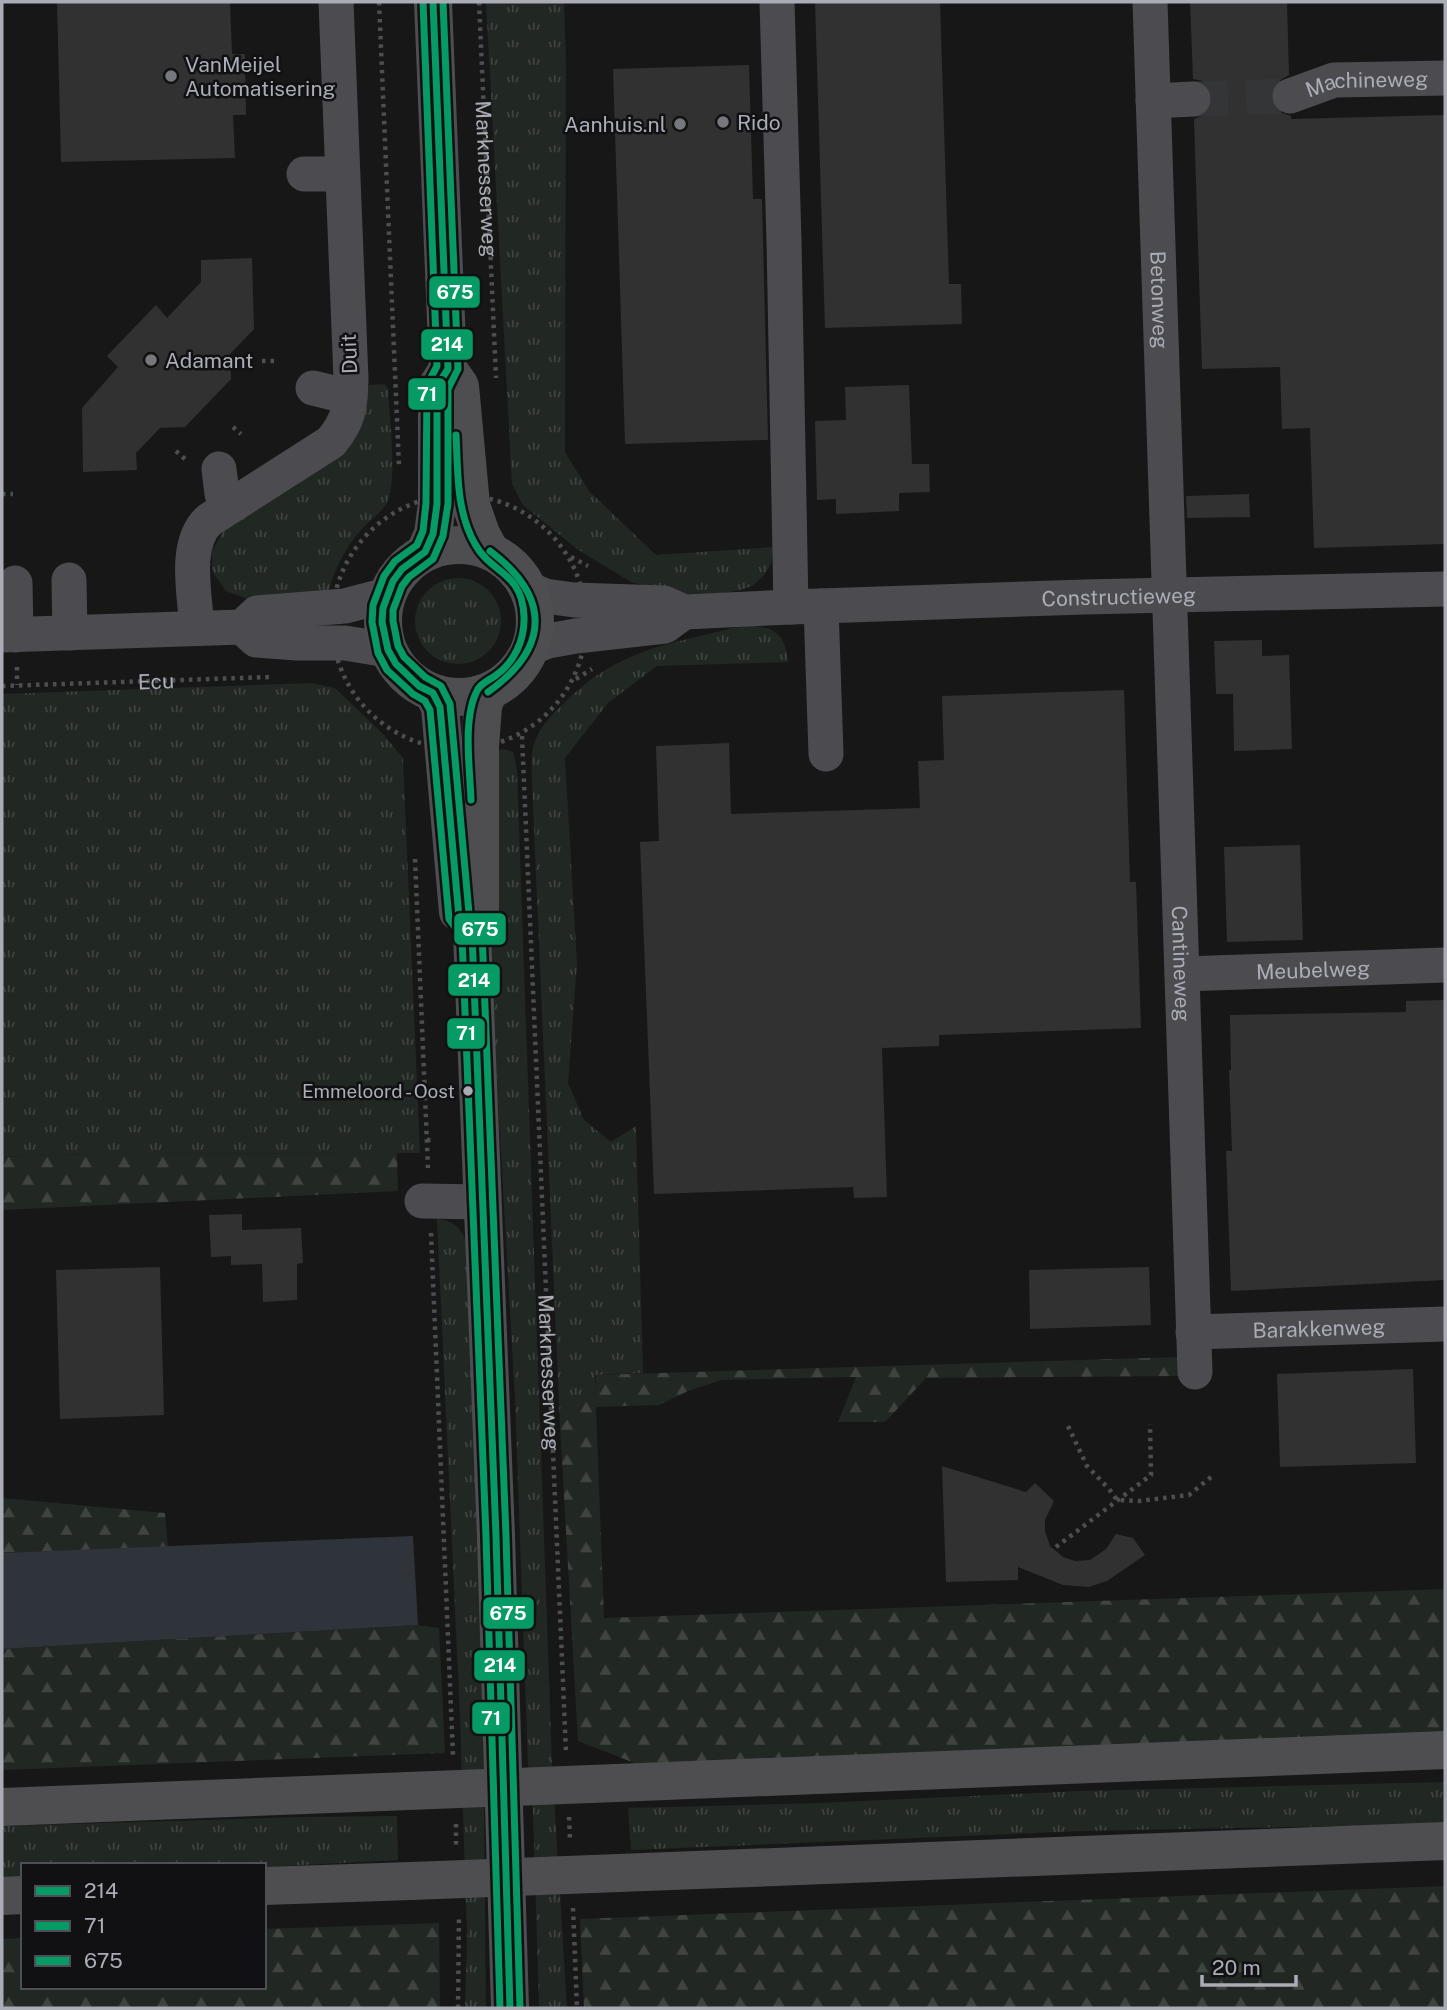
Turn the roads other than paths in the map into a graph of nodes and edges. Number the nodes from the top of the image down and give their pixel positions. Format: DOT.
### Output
graph roads {
  1 [pos="336,2"];
  2 [pos="433,2"];
  3 [pos="777,2"];
  4 [pos="1150,2"];
  5 [pos="1445,78"];
  6 [pos="1290,96"];
  7 [pos="1194,99"];
  8 [pos="1153,101"];
  9 [pos="304,174"];
  10 [pos="342,174"];
  11 [pos="448,369"];
  12 [pos="313,387"];
  13 [pos="350,397"];
  14 [pos="219,469"];
  15 [pos="229,506"];
  16 [pos="490,551"];
  17 [pos="425,552"];
  18 [pos="69,580"];
  19 [pos="15,583"];
  20 [pos="528,589"];
  21 [pos="1445,589"];
  22 [pos="387,595"];
  23 [pos="1170,596"];
  24 [pos="806,607"];
  25 [pos="684,612"];
  26 [pos="242,627"];
  27 [pos="197,628"];
  28 [pos="70,633"];
  29 [pos="9,635"];
  30 [pos="530,648"];
  31 [pos="388,650"];
  32 [pos="488,692"];
  33 [pos="433,693"];
  34 [pos="826,754"];
  35 [pos="471,933"];
  36 [pos="1445,965"];
  37 [pos="1182,974"];
  38 [pos="426,1200"];
  39 [pos="483,1202"];
  40 [pos="1445,1324"];
  41 [pos="1194,1332"];
  42 [pos="1195,1372"];
  43 [pos="1445,1750"];
  44 [pos="2,1807"];
  45 [pos="1445,1841"];
  46 [pos="266,1886"];
  47 [pos="21,1895"];
  48 [pos="2,1896"];
  49 [pos="510,2008"];
  1 -- 10 [label="street, Duit"];
  2 -- 11 [label="main road"];
  3 -- 24 [label="street"];
  4 -- 8 [label="street, Betonweg"];
  5 -- 6 [label="street, Machineweg"];
  7 -- 8 [label="street"];
  8 -- 23 [label="street, Betonweg"];
  9 -- 10 [label="street"];
  10 -- 13 [label="street, Duit"];
  11 -- 16 [label="main road"];
  11 -- 17 [label="main road"];
  12 -- 13 [label="street"];
  13 -- 15 [label="street, Duit"];
  14 -- 15 [label="street"];
  15 -- 27 [label="street, Duit"];
  16 -- 17 [label="main road"];
  16 -- 20 [label="main road"];
  17 -- 22 [label="main road"];
  18 -- 28 [label="street"];
  19 -- 29 [label="street"];
  20 -- 25 [label="street, Constructieweg"];
  20 -- 30 [label="main road"];
  21 -- 23 [label="street, Constructieweg"];
  22 -- 26 [label="street"];
  22 -- 31 [label="main road"];
  23 -- 24 [label="street, Constructieweg"];
  23 -- 37 [label="street, Cantineweg"];
  24 -- 25 [label="street, Constructieweg"];
  24 -- 34 [label="street"];
  25 -- 30 [label="street, Constructieweg"];
  26 -- 27 [label="street"];
  26 -- 31 [label="street"];
  27 -- 28 [label="street"];
  28 -- 29 [label="street"];
  30 -- 32 [label="main road"];
  31 -- 33 [label="main road"];
  32 -- 33 [label="main road"];
  32 -- 35 [label="main road"];
  33 -- 35 [label="main road"];
  35 -- 39 [label="main road"];
  36 -- 37 [label="street, Meubelweg"];
  37 -- 41 [label="street, Cantineweg"];
  38 -- 39 [label="street"];
  39 -- 49 [label="main road"];
  40 -- 41 [label="street, Barakkenweg"];
  41 -- 42 [label="street, Cantineweg"];
  43 -- 44 [label="main road, bridge"];
  45 -- 46 [label="main road, bridge"];
  47 -- 48 [label="main road"];
}
